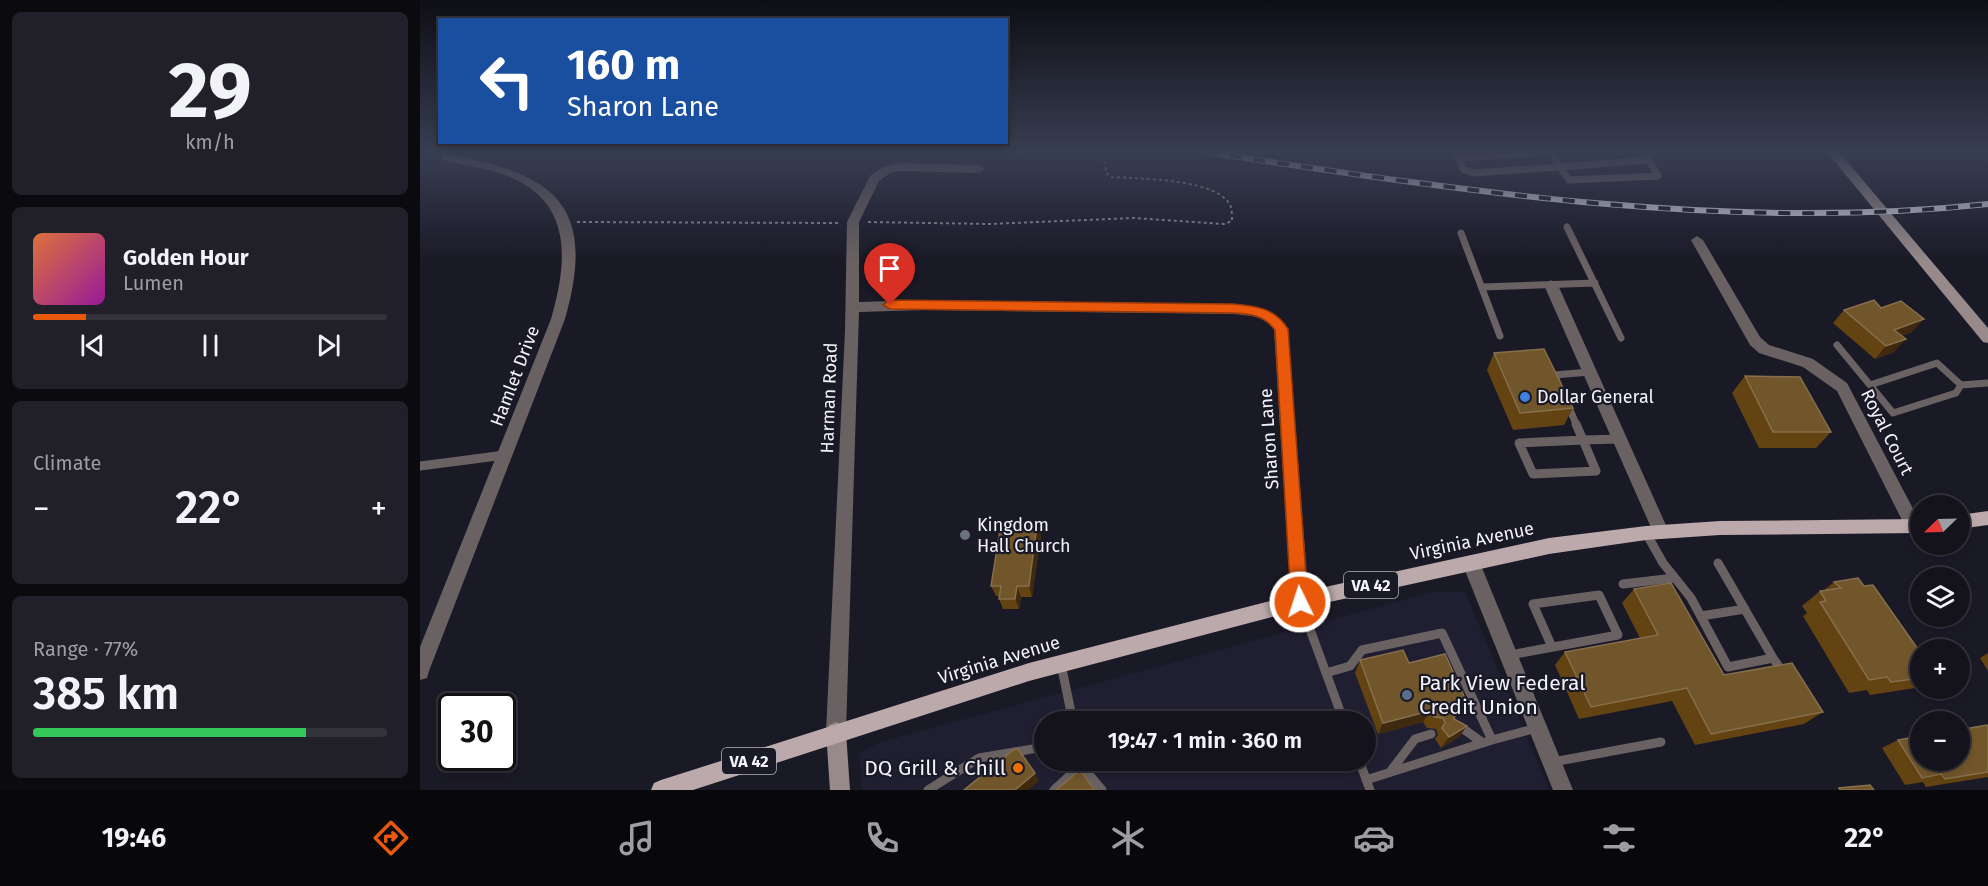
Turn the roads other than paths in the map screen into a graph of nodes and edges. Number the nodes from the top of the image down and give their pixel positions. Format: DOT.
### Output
graph roads {
  1 [pos="539,189"];
  2 [pos="869,189"];
  3 [pos="1864,189"];
  4 [pos="1567,226"];
  5 [pos="1461,232"];
  6 [pos="1697,240"];
  7 [pos="1595,283"];
  8 [pos="1551,285"];
  9 [pos="1482,287"];
  10 [pos="851,307"];
  11 [pos="1500,336"];
  12 [pos="1621,338"];
  13 [pos="1988,338"];
  14 [pos="1837,345"];
  15 [pos="1590,372"];
  16 [pos="1988,383"];
  17 [pos="1870,385"];
  18 [pos="1559,386"];
  19 [pos="1961,386"];
  20 [pos="1564,397"];
  21 [pos="1620,438"];
  22 [pos="1583,440"];
  23 [pos="505,455"];
  24 [pos="420,466"];
  25 [pos="1910,513"];
  26 [pos="1988,518"];
  27 [pos="1970,520"];
  28 [pos="1910,526"];
  29 [pos="1654,532"];
  30 [pos="1471,563"];
  31 [pos="1718,563"];
  32 [pos="1674,578"];
  33 [pos="1623,584"];
  34 [pos="1300,602"];
  35 [pos="1745,609"];
  36 [pos="1701,616"];
  37 [pos="1552,647"];
  38 [pos="1509,655"];
  39 [pos="1773,658"];
  40 [pos="1061,663"];
  41 [pos="420,671"];
  42 [pos="1326,673"];
  43 [pos="1791,685"];
  44 [pos="1071,711"];
  45 [pos="1340,711"];
  46 [pos="1538,727"];
  47 [pos="1452,728"];
  48 [pos="836,732"];
  49 [pos="1431,734"];
  50 [pos="1487,742"];
  51 [pos="1661,742"];
  52 [pos="1034,749"];
  53 [pos="1552,762"];
  54 [pos="1072,771"];
  55 [pos="1087,771"];
  56 [pos="1389,773"];
  57 [pos="1368,785"];
  58 [pos="661,790"];
  59 [pos="840,790"];
  60 [pos="928,790"];
  61 [pos="1054,790"];
  62 [pos="1102,790"];
  63 [pos="1563,790"];
  1 -- 23 [label="street, Hamlet Drive"];
  2 -- 10 [label="street, Harman Road"];
  3 -- 13 [label="street"];
  4 -- 7 [label="lane"];
  5 -- 9 [label="lane"];
  6 -- 25 [label="street, Royal Court"];
  7 -- 8 [label="lane"];
  7 -- 12 [label="lane"];
  8 -- 9 [label="lane"];
  8 -- 15 [label="street"];
  9 -- 11 [label="lane"];
  10 -- 34 [label="street, Sharon Lane"];
  10 -- 48 [label="street, Harman Road"];
  14 -- 17 [label="lane"];
  15 -- 18 [label="lane"];
  15 -- 21 [label="street"];
  16 -- 19 [label="lane"];
  17 -- 19 [label="lane"];
  17 -- 19 [label="lane"];
  20 -- 22 [label="lane"];
  21 -- 22 [label="lane"];
  21 -- 29 [label="street"];
  22 -- 22 [label="lane"];
  23 -- 24 [label="lane"];
  23 -- 41 [label="street, Hamlet Drive"];
  26 -- 27 [label="main road"];
  28 -- 29 [label="main road, Virginia Avenue / VA 42"];
  29 -- 30 [label="main road, Virginia Avenue / VA 42"];
  29 -- 32 [label="lane"];
  30 -- 34 [label="main road, Virginia Avenue / VA 42"];
  30 -- 38 [label="street"];
  31 -- 35 [label="lane"];
  32 -- 33 [label="lane"];
  32 -- 36 [label="lane"];
  34 -- 40 [label="main road, Virginia Avenue / VA 42"];
  34 -- 42 [label="lane"];
  35 -- 36 [label="lane"];
  35 -- 39 [label="lane"];
  36 -- 39 [label="lane"];
  37 -- 37 [label="lane"];
  37 -- 38 [label="lane"];
  38 -- 46 [label="street"];
  39 -- 43 [label="lane"];
  40 -- 44 [label="lane"];
  40 -- 48 [label="main road, Virginia Avenue / VA 42"];
  42 -- 45 [label="lane"];
  42 -- 50 [label="lane"];
  46 -- 50 [label="lane"];
  46 -- 53 [label="street"];
  47 -- 50 [label="lane"];
  48 -- 58 [label="main road, VA 42"];
  48 -- 59 [label="street"];
  49 -- 56 [label="lane"];
  50 -- 56 [label="lane"];
  51 -- 53 [label="lane"];
  52 -- 60 [label="lane"];
  53 -- 63 [label="street"];
  54 -- 61 [label="lane"];
  55 -- 62 [label="lane"];
  56 -- 57 [label="lane"];
}
